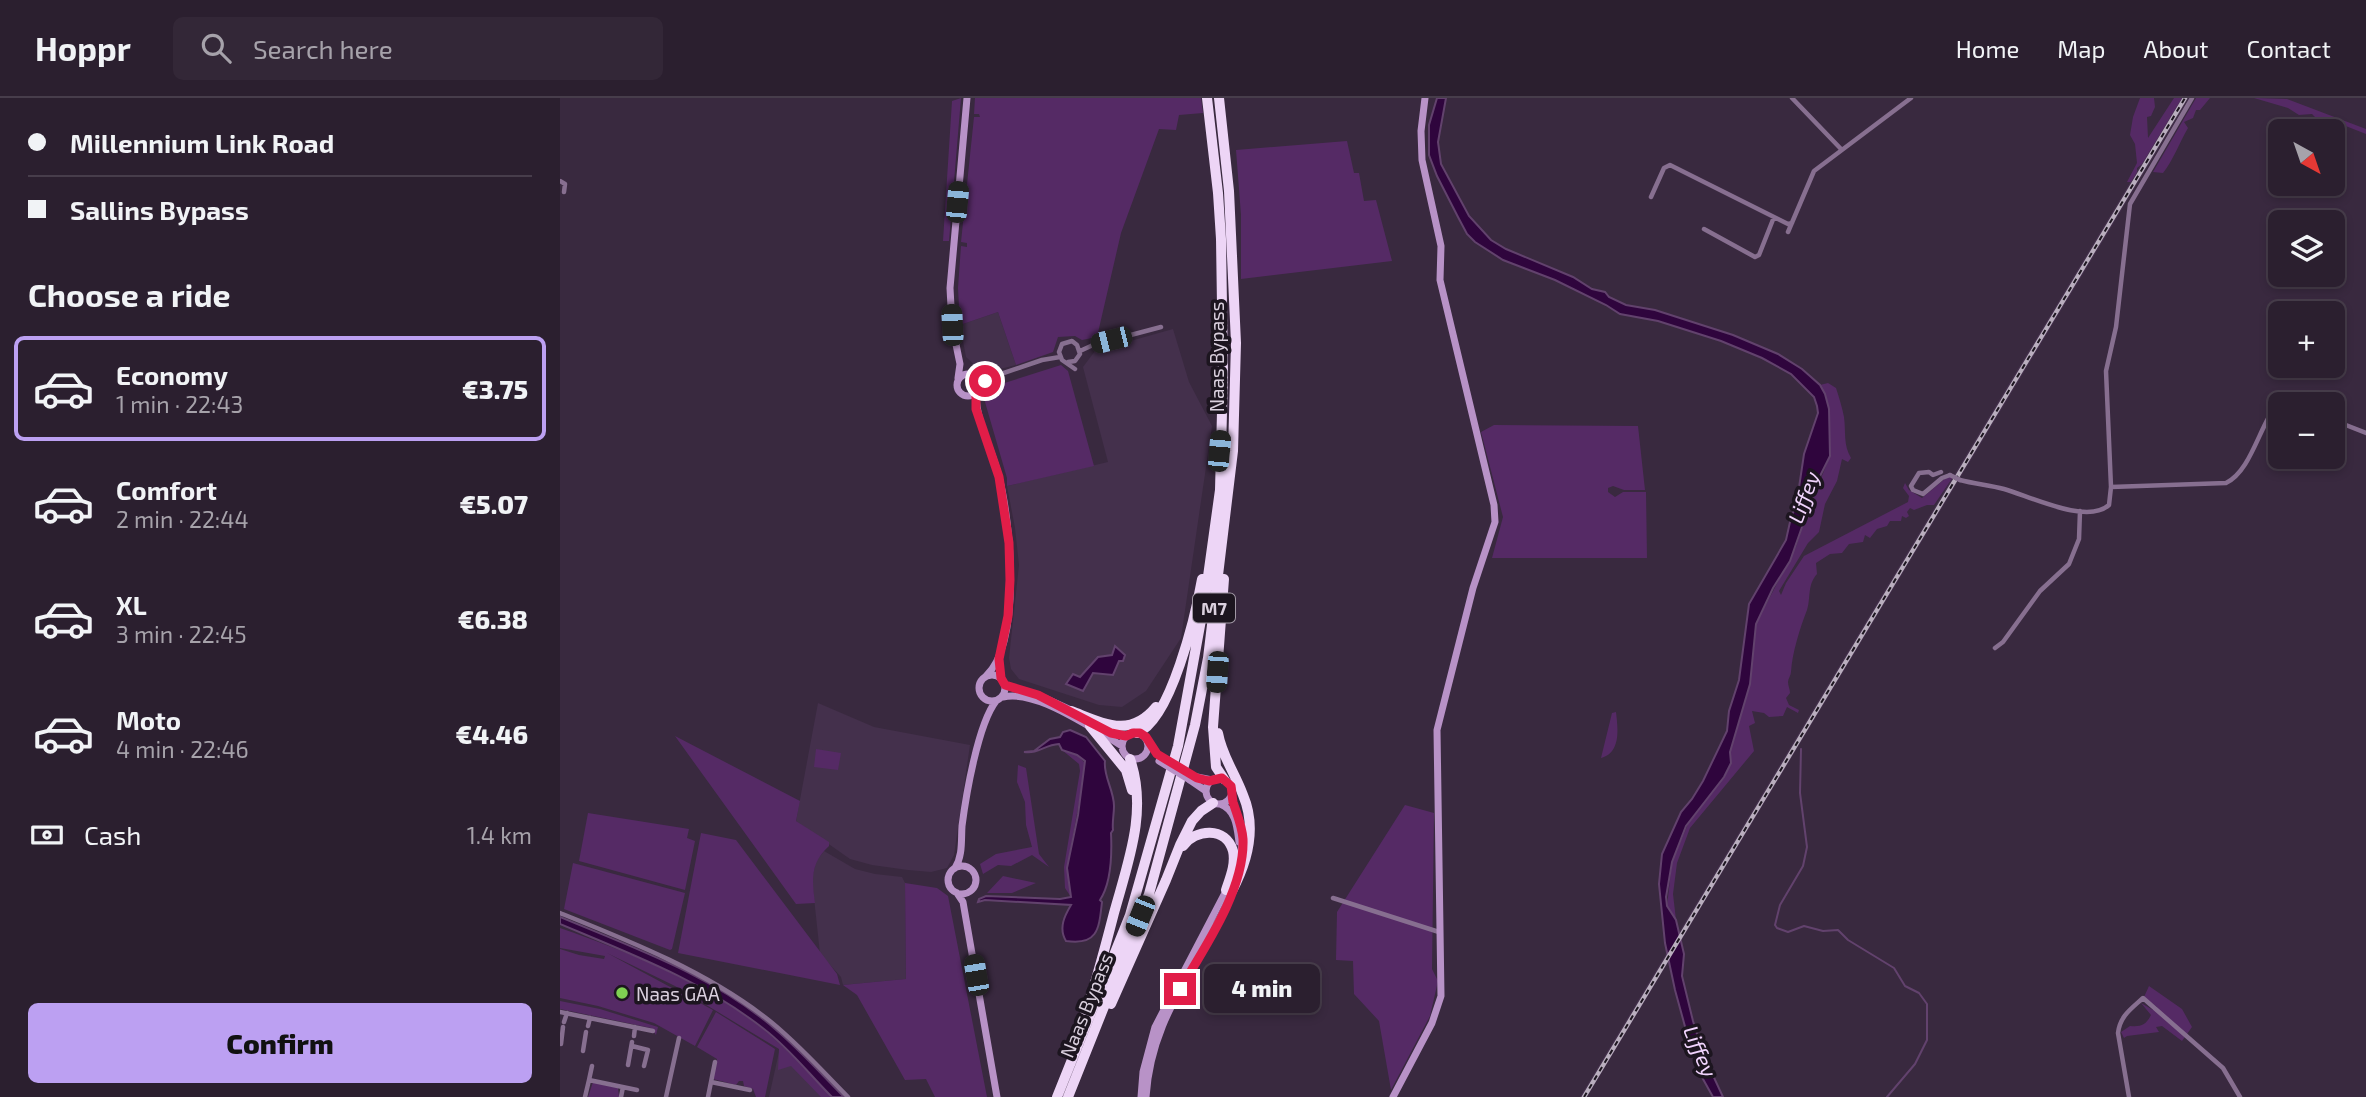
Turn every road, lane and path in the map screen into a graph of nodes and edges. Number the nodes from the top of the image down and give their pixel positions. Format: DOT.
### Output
graph roads {
  1 [pos="967,98"];
  2 [pos="1207,98"];
  3 [pos="1219,98"];
  4 [pos="1425,98"];
  5 [pos="1792,98"];
  6 [pos="1911,98"];
  7 [pos="2192,98"];
  8 [pos="1841,149"];
  9 [pos="560,181"];
  10 [pos="565,192"];
  11 [pos="1651,197"];
  12 [pos="1774,217"];
  13 [pos="1792,223"];
  14 [pos="1704,229"];
  15 [pos="1788,232"];
  16 [pos="1161,327"];
  17 [pos="1077,345"];
  18 [pos="1093,345"];
  19 [pos="1059,350"];
  20 [pos="1080,351"];
  21 [pos="1053,357"];
  22 [pos="1060,357"];
  23 [pos="960,364"];
  24 [pos="970,374"];
  25 [pos="958,378"];
  26 [pos="989,378"];
  27 [pos="977,391"];
  28 [pos="964,396"];
  29 [pos="976,409"];
  30 [pos="2268,415"];
  31 [pos="2345,425"];
  32 [pos="1221,429"];
  33 [pos="2366,433"];
  34 [pos="1941,472"];
  35 [pos="2111,487"];
  36 [pos="1227,502"];
  37 [pos="2080,511"];
  38 [pos="1996,648"];
  39 [pos="999,659"];
  40 [pos="1176,675"];
  41 [pos="985,676"];
  42 [pos="1003,681"];
  43 [pos="985,699"];
  44 [pos="999,699"];
  45 [pos="1215,701"];
  46 [pos="1071,711"];
  47 [pos="988,713"];
  48 [pos="1090,726"];
  49 [pos="1137,733"];
  50 [pos="1126,736"];
  51 [pos="1149,743"];
  52 [pos="1122,746"];
  53 [pos="1143,757"];
  54 [pos="1130,759"];
  55 [pos="1161,759"];
  56 [pos="1191,778"];
  57 [pos="1219,779"];
  58 [pos="1206,791"];
  59 [pos="1232,793"];
  60 [pos="1217,804"];
  61 [pos="1136,821"];
  62 [pos="961,856"];
  63 [pos="1173,862"];
  64 [pos="966,867"];
  65 [pos="956,868"];
  66 [pos="1229,891"];
  67 [pos="957,893"];
  68 [pos="968,893"];
  69 [pos="1333,898"];
  70 [pos="963,902"];
  71 [pos="560,913"];
  72 [pos="1439,932"];
  73 [pos="560,1012"];
  74 [pos="567,1013"];
  75 [pos="590,1018"];
  76 [pos="635,1027"];
  77 [pos="653,1031"];
  78 [pos="679,1038"];
  79 [pos="633,1041"];
  80 [pos="561,1044"];
  81 [pos="583,1051"];
  82 [pos="715,1062"];
  83 [pos="628,1065"];
  84 [pos="592,1066"];
  85 [pos="644,1066"];
  86 [pos="589,1080"];
  87 [pos="711,1083"];
  88 [pos="623,1087"];
  89 [pos="636,1090"];
  90 [pos="750,1090"];
  91 [pos="585,1097"];
  92 [pos="621,1097"];
  93 [pos="666,1097"];
  94 [pos="708,1097"];
  95 [pos="848,1097"];
  96 [pos="998,1097"];
  97 [pos="1056,1097"];
  98 [pos="1068,1097"];
  99 [pos="1141,1097"];
  100 [pos="1146,1097"];
  101 [pos="1393,1097"];
  102 [pos="2129,1097"];
  103 [pos="2240,1097"];
  1 -- 23 [label="main road"];
  2 -- 32 [label="highway, Naas Bypass / M7"];
  3 -- 36 [label="highway, Naas Bypass / M7"];
  4 -- 72 [label="main road"];
  5 -- 8 [label="street"];
  6 -- 8 [label="street"];
  7 -- 35 [label="street"];
  8 -- 13 [label="street"];
  9 -- 10 [label="street"];
  11 -- 12 [label="street"];
  12 -- 13 [label="street"];
  12 -- 14 [label="street"];
  13 -- 15 [label="street"];
  16 -- 18 [label="street"];
  17 -- 18 [label="street"];
  17 -- 19 [label="street"];
  17 -- 20 [label="street"];
  18 -- 20 [label="street"];
  19 -- 21 [label="street"];
  19 -- 22 [label="street"];
  20 -- 22 [label="street"];
  21 -- 22 [label="street"];
  21 -- 26 [label="street"];
  23 -- 24 [label="main road"];
  23 -- 25 [label="main road"];
  24 -- 25 [label="main road"];
  24 -- 26 [label="street"];
  24 -- 27 [label="main road"];
  25 -- 28 [label="main road"];
  26 -- 27 [label="street"];
  27 -- 28 [label="main road"];
  27 -- 29 [label="main road"];
  28 -- 29 [label="main road"];
  29 -- 39 [label="main road"];
  30 -- 35 [label="street"];
  31 -- 33 [label="street"];
  32 -- 40 [label="highway, M7"];
  32 -- 97 [label="highway, Naas Bypass / M7"];
  34 -- 37 [label="street, bridge"];
  35 -- 37 [label="street"];
  36 -- 45 [label="highway, M7"];
  36 -- 98 [label="highway, Naas Bypass / M7"];
  37 -- 38 [label="street"];
  39 -- 41 [label="main road"];
  39 -- 42 [label="main road"];
  40 -- 46 [label="highway, M7"];
  40 -- 49 [label="highway, M7"];
  41 -- 42 [label="main road"];
  41 -- 43 [label="main road"];
  42 -- 44 [label="main road"];
  42 -- 46 [label="main road"];
  43 -- 44 [label="main road"];
  43 -- 47 [label="main road"];
  44 -- 47 [label="main road"];
  44 -- 48 [label="main road"];
  45 -- 57 [label="highway, M7"];
  45 -- 66 [label="highway, M7"];
  46 -- 50 [label="main road"];
  47 -- 62 [label="main road"];
  48 -- 52 [label="main road"];
  48 -- 61 [label="highway, M7"];
  49 -- 50 [label="main road"];
  49 -- 51 [label="main road"];
  50 -- 52 [label="main road"];
  51 -- 53 [label="main road"];
  51 -- 55 [label="main road"];
  52 -- 54 [label="main road"];
  53 -- 54 [label="main road"];
  53 -- 55 [label="main road"];
  54 -- 61 [label="highway, M7"];
  55 -- 56 [label="main road, bridge"];
  56 -- 57 [label="main road"];
  56 -- 58 [label="main road"];
  57 -- 58 [label="main road"];
  57 -- 59 [label="main road"];
  58 -- 60 [label="main road"];
  59 -- 60 [label="main road"];
  59 -- 66 [label="main road"];
  60 -- 63 [label="highway, M7"];
  60 -- 66 [label="main road"];
  61 -- 97 [label="highway, M7"];
  62 -- 64 [label="main road"];
  62 -- 65 [label="main road"];
  63 -- 66 [label="highway, M7"];
  63 -- 98 [label="highway, M7"];
  64 -- 65 [label="main road"];
  64 -- 68 [label="main road"];
  65 -- 67 [label="main road"];
  66 -- 99 [label="main road"];
  66 -- 100 [label="main road"];
  67 -- 68 [label="main road"];
  67 -- 70 [label="main road"];
  68 -- 70 [label="main road"];
  69 -- 72 [label="street"];
  70 -- 96 [label="main road"];
  71 -- 95 [label="street"];
  72 -- 101 [label="main road"];
  73 -- 74 [label="street"];
  74 -- 75 [label="street"];
  74 -- 80 [label="street"];
  75 -- 76 [label="street"];
  75 -- 81 [label="street"];
  76 -- 77 [label="street"];
  76 -- 79 [label="street"];
  78 -- 93 [label="street"];
  79 -- 83 [label="street"];
  79 -- 85 [label="street"];
  82 -- 87 [label="street"];
  84 -- 86 [label="street"];
  86 -- 88 [label="street"];
  86 -- 91 [label="street"];
  87 -- 90 [label="street"];
  87 -- 94 [label="street"];
  88 -- 89 [label="street"];
  88 -- 92 [label="street"];
  102 -- 103 [label="street"];
}
